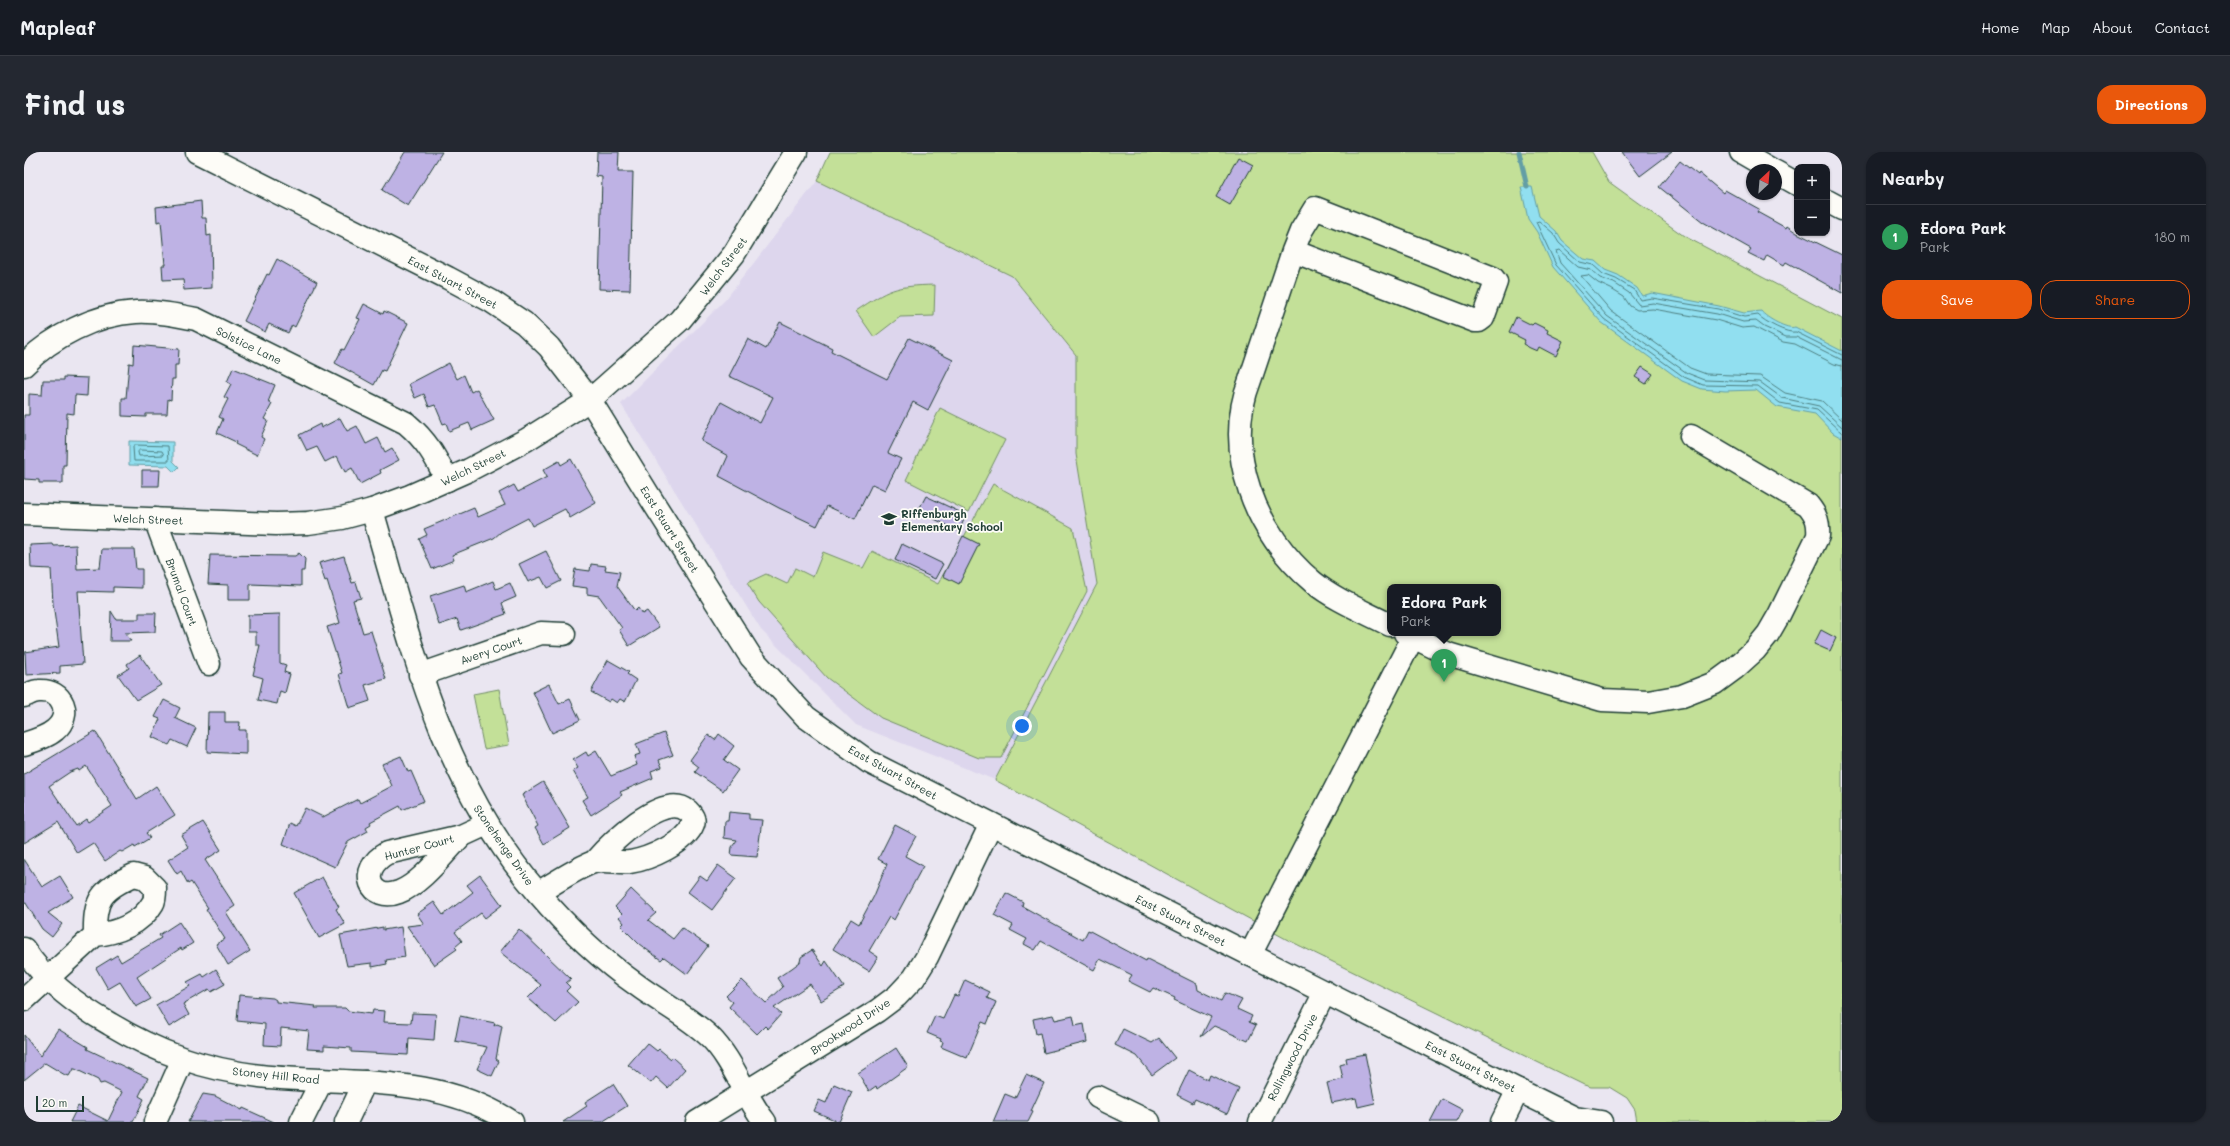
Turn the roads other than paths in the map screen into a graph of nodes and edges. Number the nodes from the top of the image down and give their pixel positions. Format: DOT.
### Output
graph roads {
  1 [pos="197,152"];
  2 [pos="796,152"];
  3 [pos="1747,153"];
  4 [pos="1763,164"];
  5 [pos="1782,175"];
  6 [pos="1794,182"];
  7 [pos="1830,203"];
  8 [pos="1842,209"];
  9 [pos="1293,251"];
  10 [pos="24,365"];
  11 [pos="590,400"];
  12 [pos="1691,436"];
  13 [pos="447,480"];
  14 [pos="372,510"];
  15 [pos="24,514"];
  16 [pos="155,519"];
  17 [pos="1387,623"];
  18 [pos="564,634"];
  19 [pos="1409,636"];
  20 [pos="1411,636"];
  21 [pos="209,664"];
  22 [pos="420,675"];
  23 [pos="24,696"];
  24 [pos="24,744"];
  25 [pos="487,824"];
  26 [pos="991,824"];
  27 [pos="461,836"];
  28 [pos="594,862"];
  29 [pos="538,893"];
  30 [pos="95,935"];
  31 [pos="24,949"];
  32 [pos="1250,955"];
  33 [pos="49,979"];
  34 [pos="1325,992"];
  35 [pos="24,1000"];
  36 [pos="183,1060"];
  37 [pos="322,1080"];
  38 [pos="365,1082"];
  39 [pos="1518,1090"];
  40 [pos="745,1092"];
  41 [pos="1098,1096"];
  42 [pos="155,1122"];
  43 [pos="301,1122"];
  44 [pos="346,1122"];
  45 [pos="512,1122"];
  46 [pos="697,1122"];
  47 [pos="765,1122"];
  48 [pos="1149,1122"];
  49 [pos="1260,1122"];
  50 [pos="1502,1122"];
  51 [pos="1601,1122"];
  1 -- 11 [label="street, East Stuart Street"];
  2 -- 11 [label="street, Welch Street"];
  3 -- 4 [label="street"];
  5 -- 6 [label="street"];
  7 -- 8 [label="street"];
  9 -- 9 [label="street"];
  9 -- 17 [label="street"];
  10 -- 13 [label="street, Solstice Lane"];
  11 -- 13 [label="street, Welch Street"];
  11 -- 26 [label="street, East Stuart Street"];
  12 -- 20 [label="street"];
  13 -- 14 [label="street, Welch Street"];
  14 -- 16 [label="street, Welch Street"];
  14 -- 22 [label="street, Stonehenge Drive"];
  15 -- 16 [label="street, Welch Street"];
  16 -- 21 [label="street, Brumal Court"];
  18 -- 22 [label="street, Avery Court"];
  19 -- 32 [label="street"];
  22 -- 25 [label="street, Stonehenge Drive"];
  23 -- 24 [label="street"];
  25 -- 27 [label="street, Hunter Court"];
  25 -- 29 [label="street, Stonehenge Drive"];
  26 -- 32 [label="street, East Stuart Street"];
  26 -- 40 [label="street, Brookwood Drive"];
  28 -- 29 [label="street"];
  29 -- 40 [label="street, Stonehenge Drive"];
  30 -- 33 [label="street"];
  31 -- 33 [label="street, Stoney Hill Road"];
  32 -- 34 [label="street, East Stuart Street"];
  33 -- 35 [label="street"];
  33 -- 36 [label="street, Stoney Hill Road"];
  34 -- 39 [label="street, East Stuart Street"];
  34 -- 49 [label="street, Rollingwood Drive"];
  36 -- 37 [label="street, Stoney Hill Road"];
  36 -- 42 [label="street"];
  37 -- 38 [label="street, Stoney Hill Road"];
  37 -- 43 [label="street"];
  38 -- 44 [label="street"];
  38 -- 45 [label="street, Stoney Hill Road"];
  39 -- 50 [label="street"];
  39 -- 51 [label="street, East Stuart Street"];
  40 -- 46 [label="street, Brookwood Drive"];
  40 -- 47 [label="street, Stonehenge Drive"];
  41 -- 48 [label="street"];
}
